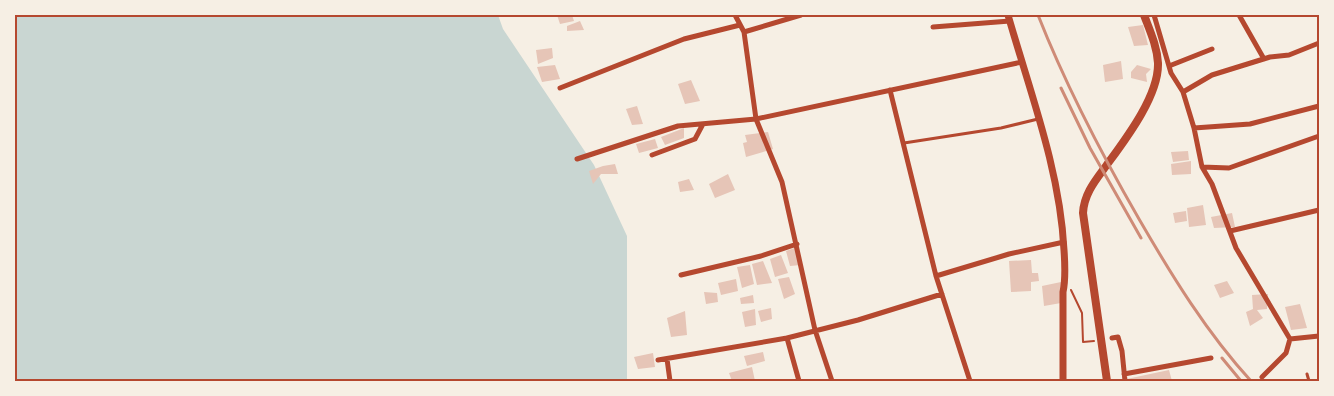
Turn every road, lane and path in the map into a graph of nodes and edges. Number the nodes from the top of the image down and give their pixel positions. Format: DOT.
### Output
graph roads {
  1 [pos="735,15"];
  2 [pos="801,15"];
  3 [pos="1144,15"];
  4 [pos="1240,15"];
  5 [pos="1157,16"];
  6 [pos="1009,18"];
  7 [pos="740,24"];
  8 [pos="933,27"];
  9 [pos="744,32"];
  10 [pos="1319,43"];
  11 [pos="1212,49"];
  12 [pos="1264,58"];
  13 [pos="1022,62"];
  14 [pos="1169,66"];
  15 [pos="560,88"];
  16 [pos="890,90"];
  17 [pos="1183,92"];
  18 [pos="1319,106"];
  19 [pos="756,119"];
  20 [pos="1038,119"];
  21 [pos="703,124"];
  22 [pos="1194,128"];
  23 [pos="1319,136"];
  24 [pos="903,143"];
  25 [pos="652,156"];
  26 [pos="577,159"];
  27 [pos="1202,167"];
  28 [pos="1319,210"];
  29 [pos="1230,231"];
  30 [pos="1064,242"];
  31 [pos="797,244"];
  32 [pos="681,275"];
  33 [pos="936,276"];
  34 [pos="1066,280"];
  35 [pos="942,294"];
  36 [pos="816,330"];
  37 [pos="1319,336"];
  38 [pos="787,338"];
  39 [pos="1112,338"];
  40 [pos="1290,339"];
  41 [pos="1096,341"];
  42 [pos="1211,358"];
  43 [pos="667,359"];
  44 [pos="658,360"];
  45 [pos="1124,374"];
  46 [pos="1307,374"];
  47 [pos="1262,377"];
  48 [pos="670,381"];
  49 [pos="799,381"];
  50 [pos="832,381"];
  51 [pos="970,381"];
  52 [pos="1063,381"];
  53 [pos="1107,381"];
  54 [pos="1124,381"];
  55 [pos="1309,381"];
  1 -- 7 [label="street"];
  2 -- 9 [label="street"];
  3 -- 53 [label="main road"];
  4 -- 12 [label="street"];
  5 -- 14 [label="street"];
  6 -- 8 [label="street"];
  6 -- 13 [label="street"];
  7 -- 9 [label="street"];
  7 -- 15 [label="street"];
  9 -- 19 [label="street"];
  10 -- 12 [label="street"];
  11 -- 14 [label="street"];
  12 -- 17 [label="street"];
  13 -- 16 [label="street"];
  13 -- 20 [label="street"];
  14 -- 17 [label="street"];
  16 -- 19 [label="street"];
  16 -- 24 [label="street"];
  17 -- 22 [label="street"];
  18 -- 22 [label="street"];
  19 -- 21 [label="street"];
  19 -- 31 [label="street"];
  20 -- 24 [label="lane"];
  20 -- 30 [label="street"];
  21 -- 25 [label="street"];
  21 -- 26 [label="street"];
  22 -- 27 [label="street"];
  23 -- 27 [label="street"];
  24 -- 33 [label="street"];
  27 -- 29 [label="street"];
  28 -- 29 [label="street"];
  29 -- 40 [label="street"];
  30 -- 33 [label="street"];
  30 -- 34 [label="street"];
  31 -- 32 [label="street"];
  31 -- 36 [label="street"];
  33 -- 35 [label="street"];
  34 -- 41 [label="path"];
  34 -- 52 [label="street"];
  35 -- 36 [label="street"];
  35 -- 51 [label="street"];
  36 -- 38 [label="street"];
  36 -- 50 [label="street"];
  37 -- 40 [label="street"];
  38 -- 43 [label="street"];
  38 -- 49 [label="street"];
  39 -- 45 [label="street"];
  40 -- 47 [label="street"];
  42 -- 45 [label="street"];
  43 -- 44 [label="street"];
  43 -- 48 [label="street"];
  45 -- 54 [label="street"];
  46 -- 55 [label="lane"];
}
